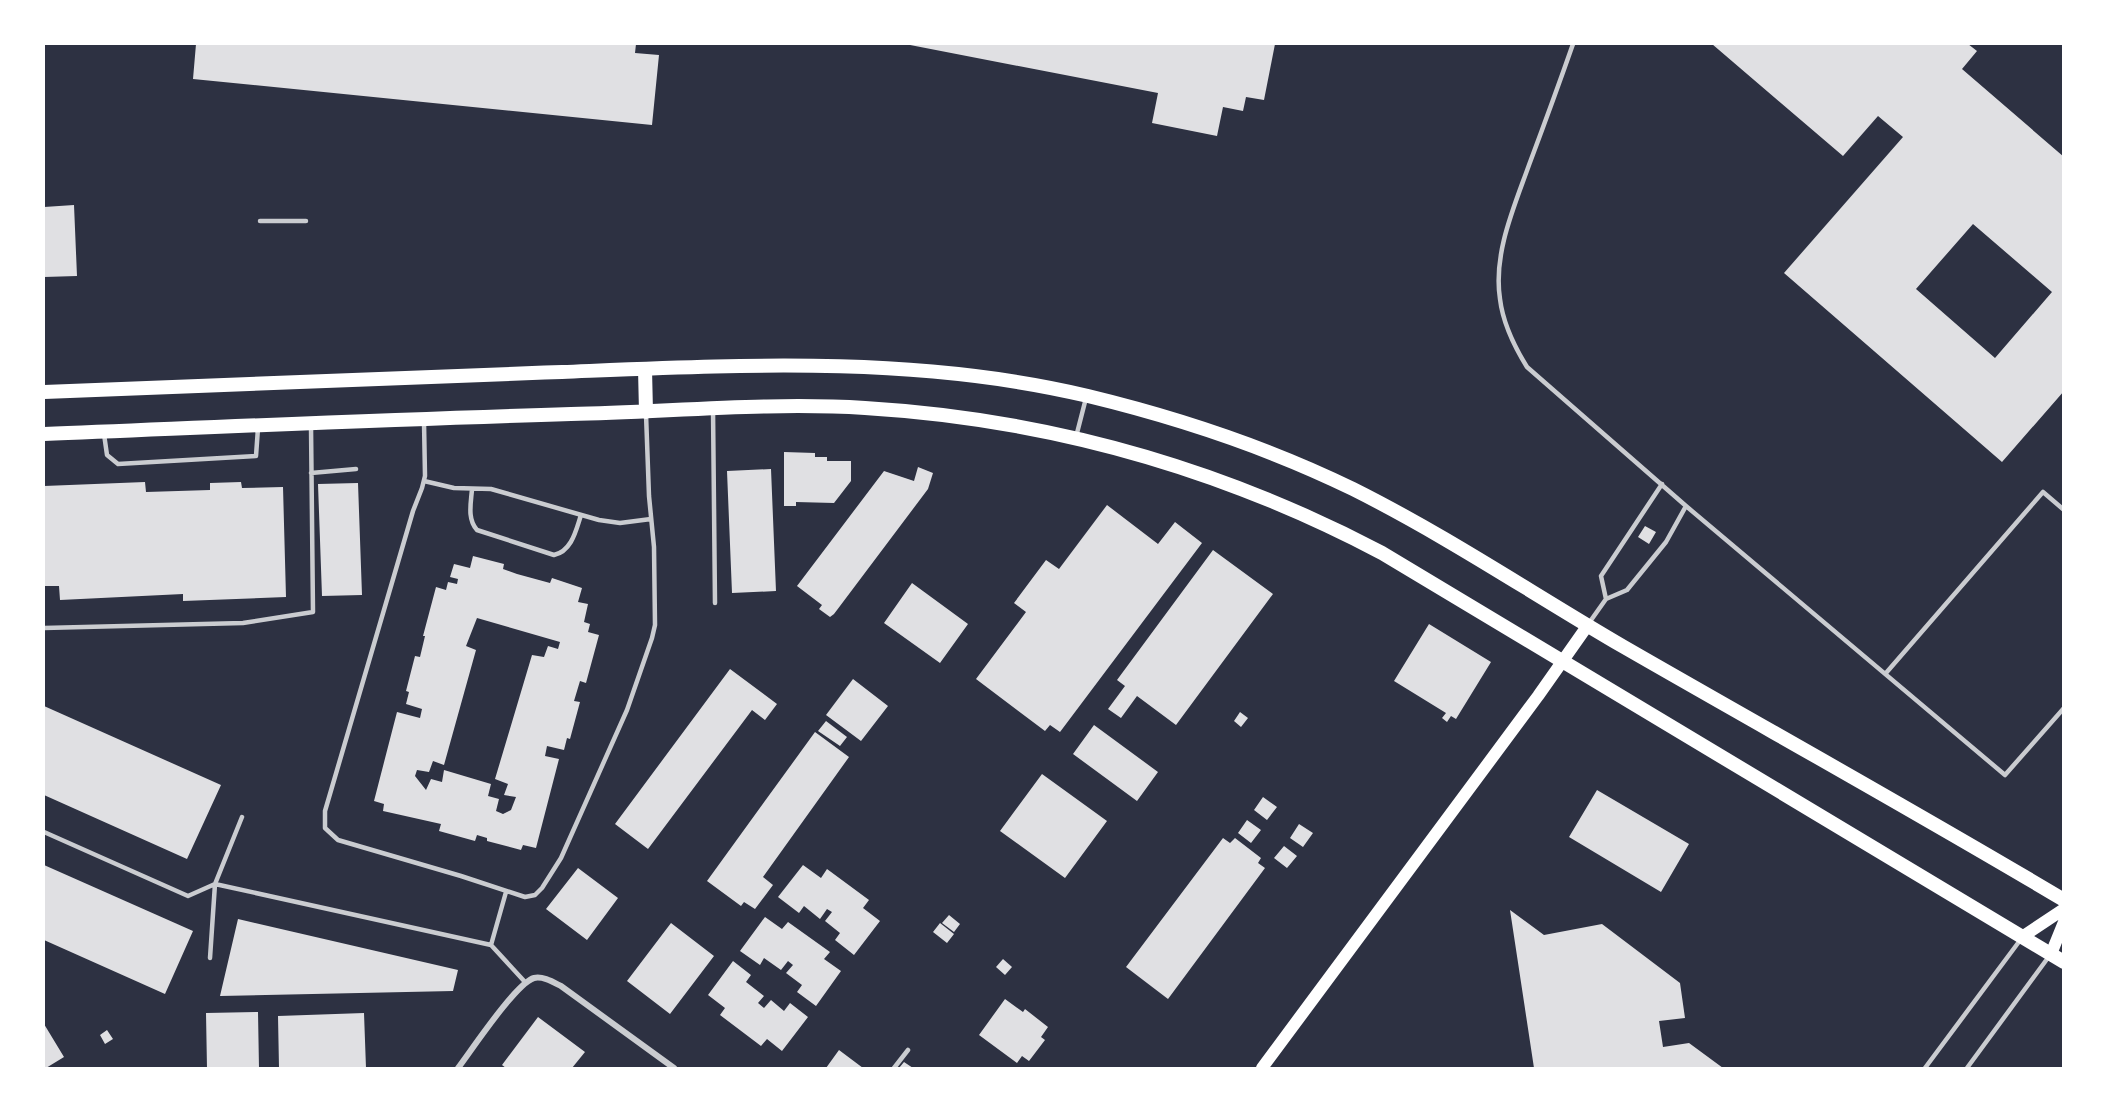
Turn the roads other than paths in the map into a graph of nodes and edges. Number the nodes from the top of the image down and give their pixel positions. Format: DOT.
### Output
graph roads {
  1 [pos="1573,44"];
  2 [pos="306,221"];
  3 [pos="260,222"];
  4 [pos="645,369"];
  5 [pos="44,392"];
  6 [pos="1086,396"];
  7 [pos="713,409"];
  8 [pos="646,412"];
  9 [pos="424,420"];
  10 [pos="311,424"];
  11 [pos="258,426"];
  12 [pos="103,432"];
  13 [pos="44,434"];
  14 [pos="1076,438"];
  15 [pos="356,469"];
  16 [pos="311,473"];
  17 [pos="424,481"];
  18 [pos="1662,484"];
  19 [pos="472,489"];
  20 [pos="1686,506"];
  21 [pos="2064,510"];
  22 [pos="582,515"];
  23 [pos="651,519"];
  24 [pos="1606,599"];
  25 [pos="715,603"];
  26 [pos="1588,625"];
  27 [pos="44,628"];
  28 [pos="1563,660"];
  29 [pos="1886,673"];
  30 [pos="2064,708"];
  31 [pos="242,817"];
  32 [pos="44,832"];
  33 [pos="216,884"];
  34 [pos="506,892"];
  35 [pos="2064,900"];
  36 [pos="2064,909"];
  37 [pos="2064,922"];
  38 [pos="2022,937"];
  39 [pos="491,945"];
  40 [pos="2051,954"];
  41 [pos="210,958"];
  42 [pos="2064,962"];
  43 [pos="525,982"];
  44 [pos="908,1050"];
  45 [pos="458,1068"];
  46 [pos="674,1068"];
  47 [pos="894,1068"];
  48 [pos="1262,1068"];
  49 [pos="1924,1068"];
  50 [pos="1967,1068"];
  1 -- 18 [label="lane"];
  2 -- 3 [label="lane"];
  4 -- 5 [label="main road"];
  4 -- 6 [label="main road"];
  4 -- 8 [label="main road"];
  6 -- 14 [label="lane"];
  6 -- 26 [label="main road"];
  7 -- 8 [label="main road"];
  7 -- 14 [label="main road"];
  7 -- 25 [label="lane"];
  8 -- 9 [label="main road"];
  8 -- 23 [label="lane"];
  9 -- 10 [label="main road"];
  9 -- 17 [label="lane"];
  10 -- 11 [label="main road"];
  10 -- 16 [label="lane"];
  11 -- 12 [label="main road"];
  11 -- 12 [label="lane"];
  12 -- 13 [label="main road"];
  14 -- 28 [label="main road"];
  15 -- 16 [label="lane"];
  16 -- 27 [label="lane"];
  17 -- 19 [label="lane"];
  17 -- 34 [label="lane"];
  18 -- 20 [label="lane"];
  18 -- 24 [label="lane"];
  19 -- 22 [label="lane"];
  19 -- 22 [label="lane"];
  20 -- 24 [label="lane"];
  20 -- 29 [label="lane"];
  21 -- 29 [label="lane"];
  22 -- 23 [label="lane"];
  23 -- 34 [label="lane"];
  24 -- 26 [label="lane"];
  26 -- 28 [label="main road"];
  26 -- 35 [label="main road"];
  28 -- 38 [label="main road"];
  28 -- 48 [label="main road"];
  29 -- 30 [label="lane"];
  31 -- 33 [label="lane"];
  32 -- 33 [label="lane"];
  33 -- 39 [label="lane"];
  33 -- 41 [label="lane"];
  34 -- 39 [label="lane"];
  36 -- 38 [label="main road"];
  37 -- 40 [label="main road"];
  38 -- 40 [label="main road"];
  38 -- 49 [label="lane"];
  39 -- 43 [label="lane"];
  40 -- 42 [label="main road"];
  40 -- 50 [label="lane"];
  43 -- 45 [label="street"];
  43 -- 46 [label="street"];
  44 -- 47 [label="lane"];
}
